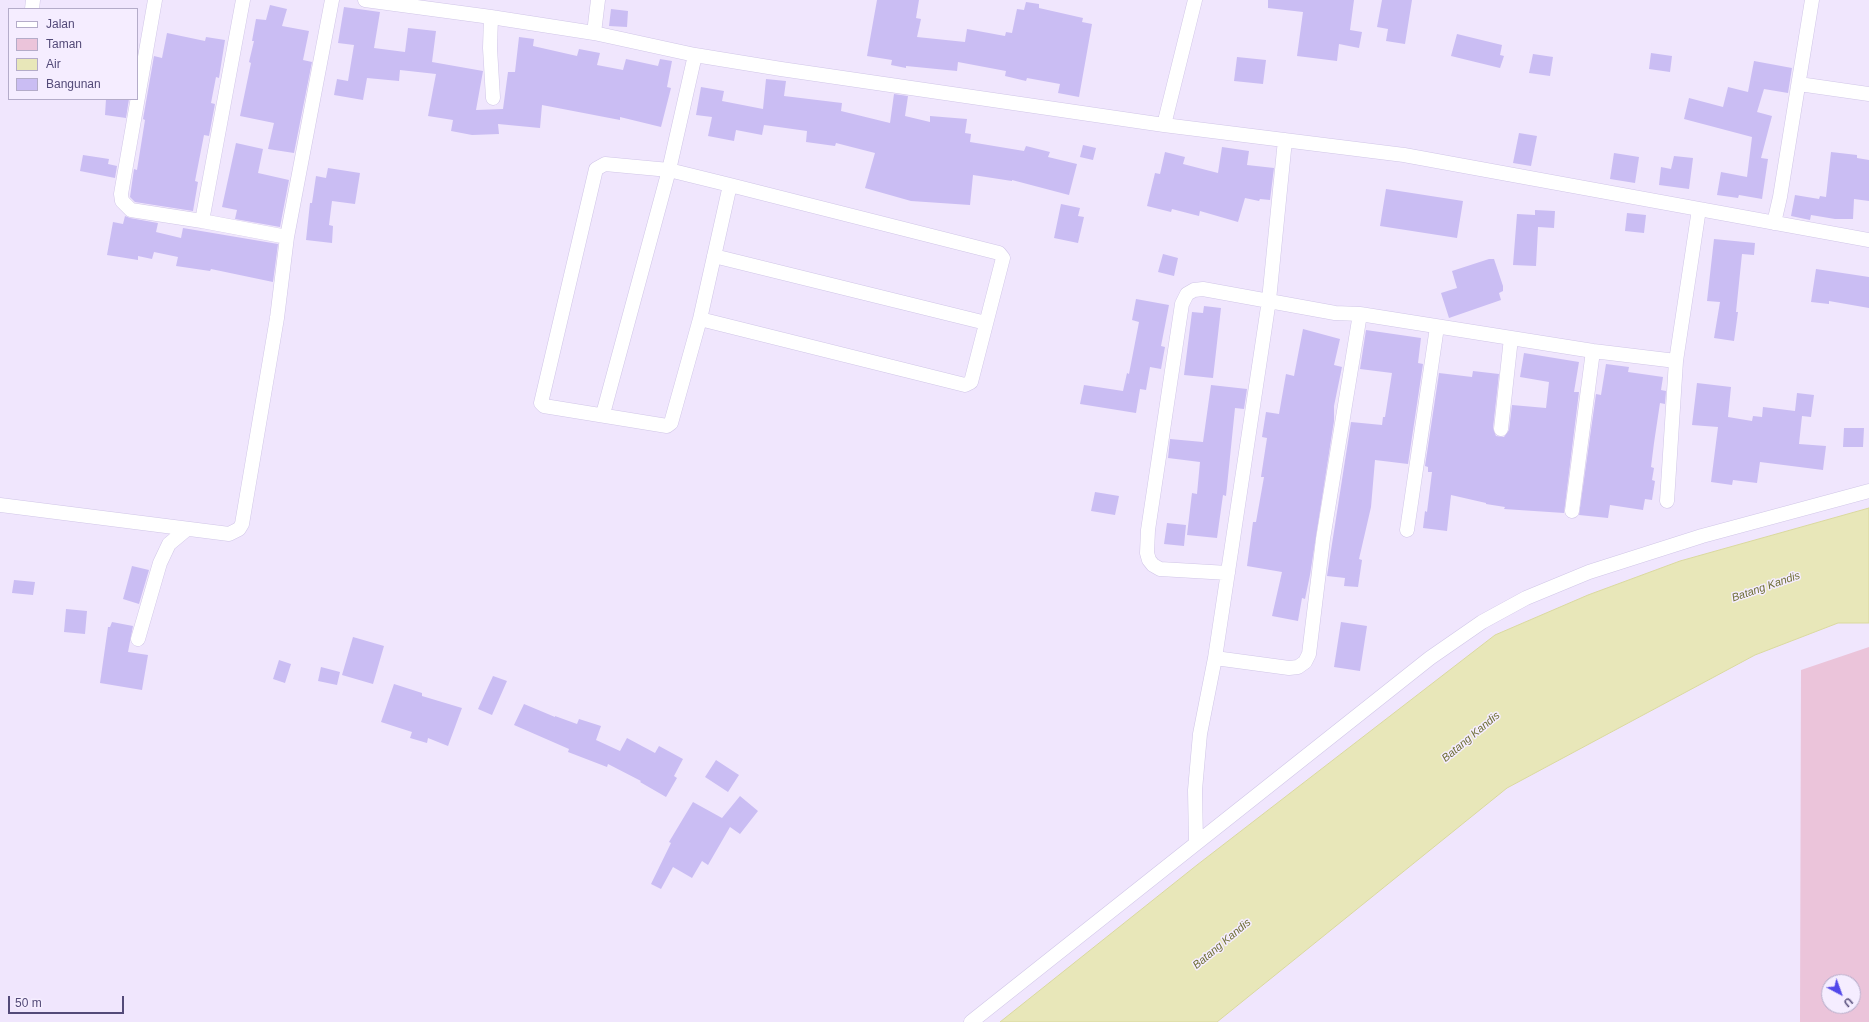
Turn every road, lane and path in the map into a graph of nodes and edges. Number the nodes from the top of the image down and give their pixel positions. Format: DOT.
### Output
graph roads {
  1 [pos="155,0"];
  2 [pos="243,0"];
  3 [pos="332,0"];
  4 [pos="365,0"];
  5 [pos="598,0"];
  6 [pos="1195,0"];
  7 [pos="1812,0"];
  8 [pos="491,17"];
  9 [pos="594,34"];
  10 [pos="695,55"];
  11 [pos="1799,84"];
  12 [pos="1869,94"];
  13 [pos="138,96"];
  14 [pos="493,98"];
  15 [pos="137,100"];
  16 [pos="1164,125"];
  17 [pos="1285,140"];
  18 [pos="669,170"];
  19 [pos="730,185"];
  20 [pos="1699,209"];
  21 [pos="202,221"];
  22 [pos="1774,223"];
  23 [pos="287,237"];
  24 [pos="1869,240"];
  25 [pos="714,256"];
  26 [pos="1269,300"];
  27 [pos="1360,314"];
  28 [pos="700,319"];
  29 [pos="986,323"];
  30 [pos="1438,327"];
  31 [pos="1511,338"];
  32 [pos="1593,351"];
  33 [pos="1676,361"];
  34 [pos="603,414"];
  35 [pos="1501,428"];
  36 [pos="1869,491"];
  37 [pos="1667,501"];
  38 [pos="0,505"];
  39 [pos="1572,511"];
  40 [pos="187,529"];
  41 [pos="1407,530"];
  42 [pos="1228,573"];
  43 [pos="138,639"];
  44 [pos="1215,658"];
  45 [pos="1196,842"];
  46 [pos="970,1022"];
  1 -- 13 [label="street"];
  2 -- 21 [label="street"];
  3 -- 23 [label="street"];
  4 -- 8 [label="street"];
  5 -- 9 [label="street"];
  6 -- 16 [label="street"];
  7 -- 11 [label="street"];
  8 -- 9 [label="street"];
  8 -- 14 [label="street"];
  9 -- 10 [label="street"];
  10 -- 16 [label="street"];
  10 -- 18 [label="street"];
  11 -- 12 [label="street"];
  11 -- 22 [label="street"];
  15 -- 21 [label="street"];
  16 -- 17 [label="street"];
  17 -- 20 [label="street"];
  17 -- 26 [label="street"];
  18 -- 19 [label="street"];
  18 -- 34 [label="street"];
  18 -- 34 [label="street"];
  19 -- 25 [label="street"];
  19 -- 29 [label="street"];
  20 -- 22 [label="street"];
  20 -- 33 [label="street"];
  21 -- 23 [label="street"];
  22 -- 24 [label="street"];
  23 -- 40 [label="street"];
  25 -- 28 [label="street"];
  25 -- 29 [label="street"];
  26 -- 27 [label="street"];
  26 -- 42 [label="street"];
  26 -- 42 [label="street"];
  27 -- 30 [label="street"];
  27 -- 44 [label="street"];
  28 -- 29 [label="street"];
  28 -- 34 [label="street"];
  30 -- 31 [label="street"];
  30 -- 41 [label="street"];
  31 -- 32 [label="street"];
  31 -- 35 [label="street"];
  32 -- 33 [label="street"];
  32 -- 39 [label="street"];
  33 -- 37 [label="street"];
  36 -- 45 [label="street"];
  38 -- 40 [label="street"];
  40 -- 43 [label="street"];
  42 -- 44 [label="street"];
  44 -- 45 [label="street"];
  45 -- 46 [label="street"];
}
